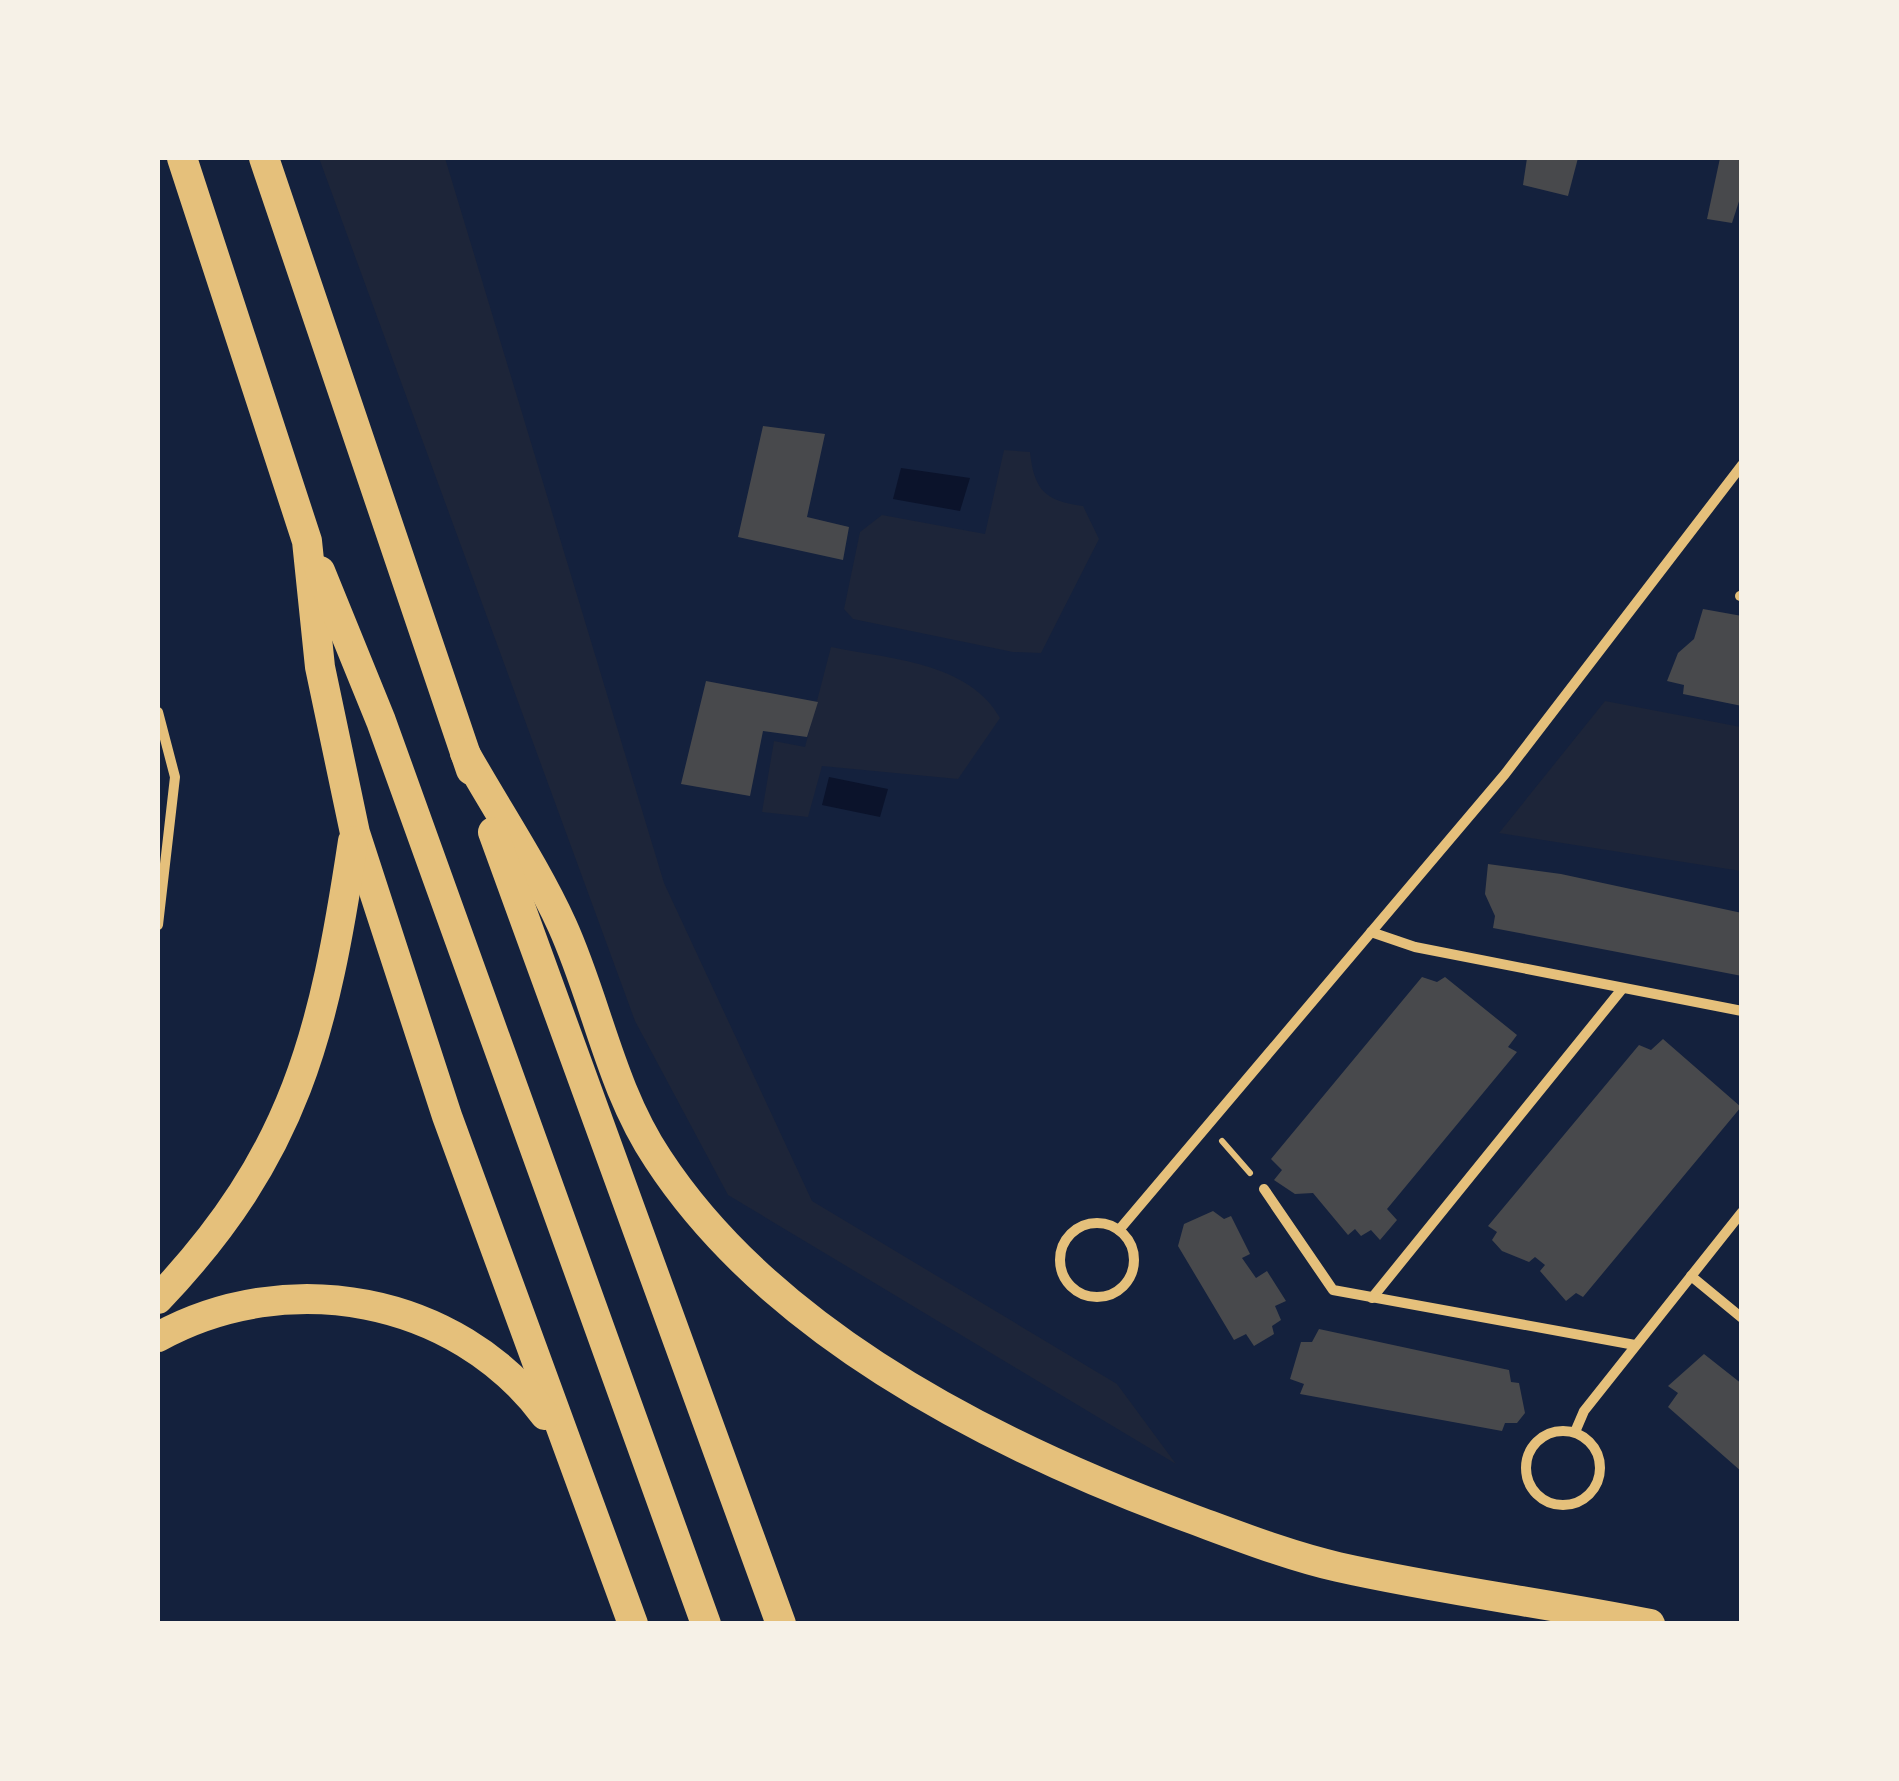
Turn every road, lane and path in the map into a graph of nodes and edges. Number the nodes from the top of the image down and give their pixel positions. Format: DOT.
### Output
graph roads {
  1 [pos="182,158"];
  2 [pos="264,158"];
  3 [pos="1742,464"];
  4 [pos="307,540"];
  5 [pos="158,712"];
  6 [pos="465,753"];
  7 [pos="355,833"];
  8 [pos="158,925"];
  9 [pos="1371,932"];
  10 [pos="1622,989"];
  11 [pos="1742,1011"];
  12 [pos="1207,1126"];
  13 [pos="1264,1189"];
  14 [pos="1742,1212"];
  15 [pos="1119,1230"];
  16 [pos="1691,1276"];
  17 [pos="158,1298"];
  18 [pos="1372,1298"];
  19 [pos="1742,1318"];
  20 [pos="158,1337"];
  21 [pos="1634,1345"];
  22 [pos="1575,1432"];
  23 [pos="563,1439"];
  24 [pos="633,1624"];
  25 [pos="706,1624"];
  26 [pos="781,1624"];
  27 [pos="1650,1624"];
  1 -- 4 [label="highway"];
  2 -- 6 [label="highway"];
  3 -- 9 [label="street"];
  4 -- 7 [label="highway"];
  4 -- 25 [label="highway"];
  5 -- 8 [label="street"];
  6 -- 26 [label="highway"];
  6 -- 27 [label="highway"];
  7 -- 17 [label="highway"];
  7 -- 23 [label="highway"];
  9 -- 10 [label="street"];
  9 -- 12 [label="street"];
  10 -- 11 [label="street"];
  10 -- 18 [label="street"];
  12 -- 13 [label="path"];
  12 -- 15 [label="street"];
  13 -- 18 [label="street"];
  14 -- 16 [label="street"];
  15 -- 15 [label="street"];
  16 -- 19 [label="street"];
  16 -- 21 [label="street"];
  18 -- 21 [label="street"];
  20 -- 23 [label="highway"];
  21 -- 22 [label="street"];
  22 -- 22 [label="street"];
  23 -- 24 [label="highway"];
}
